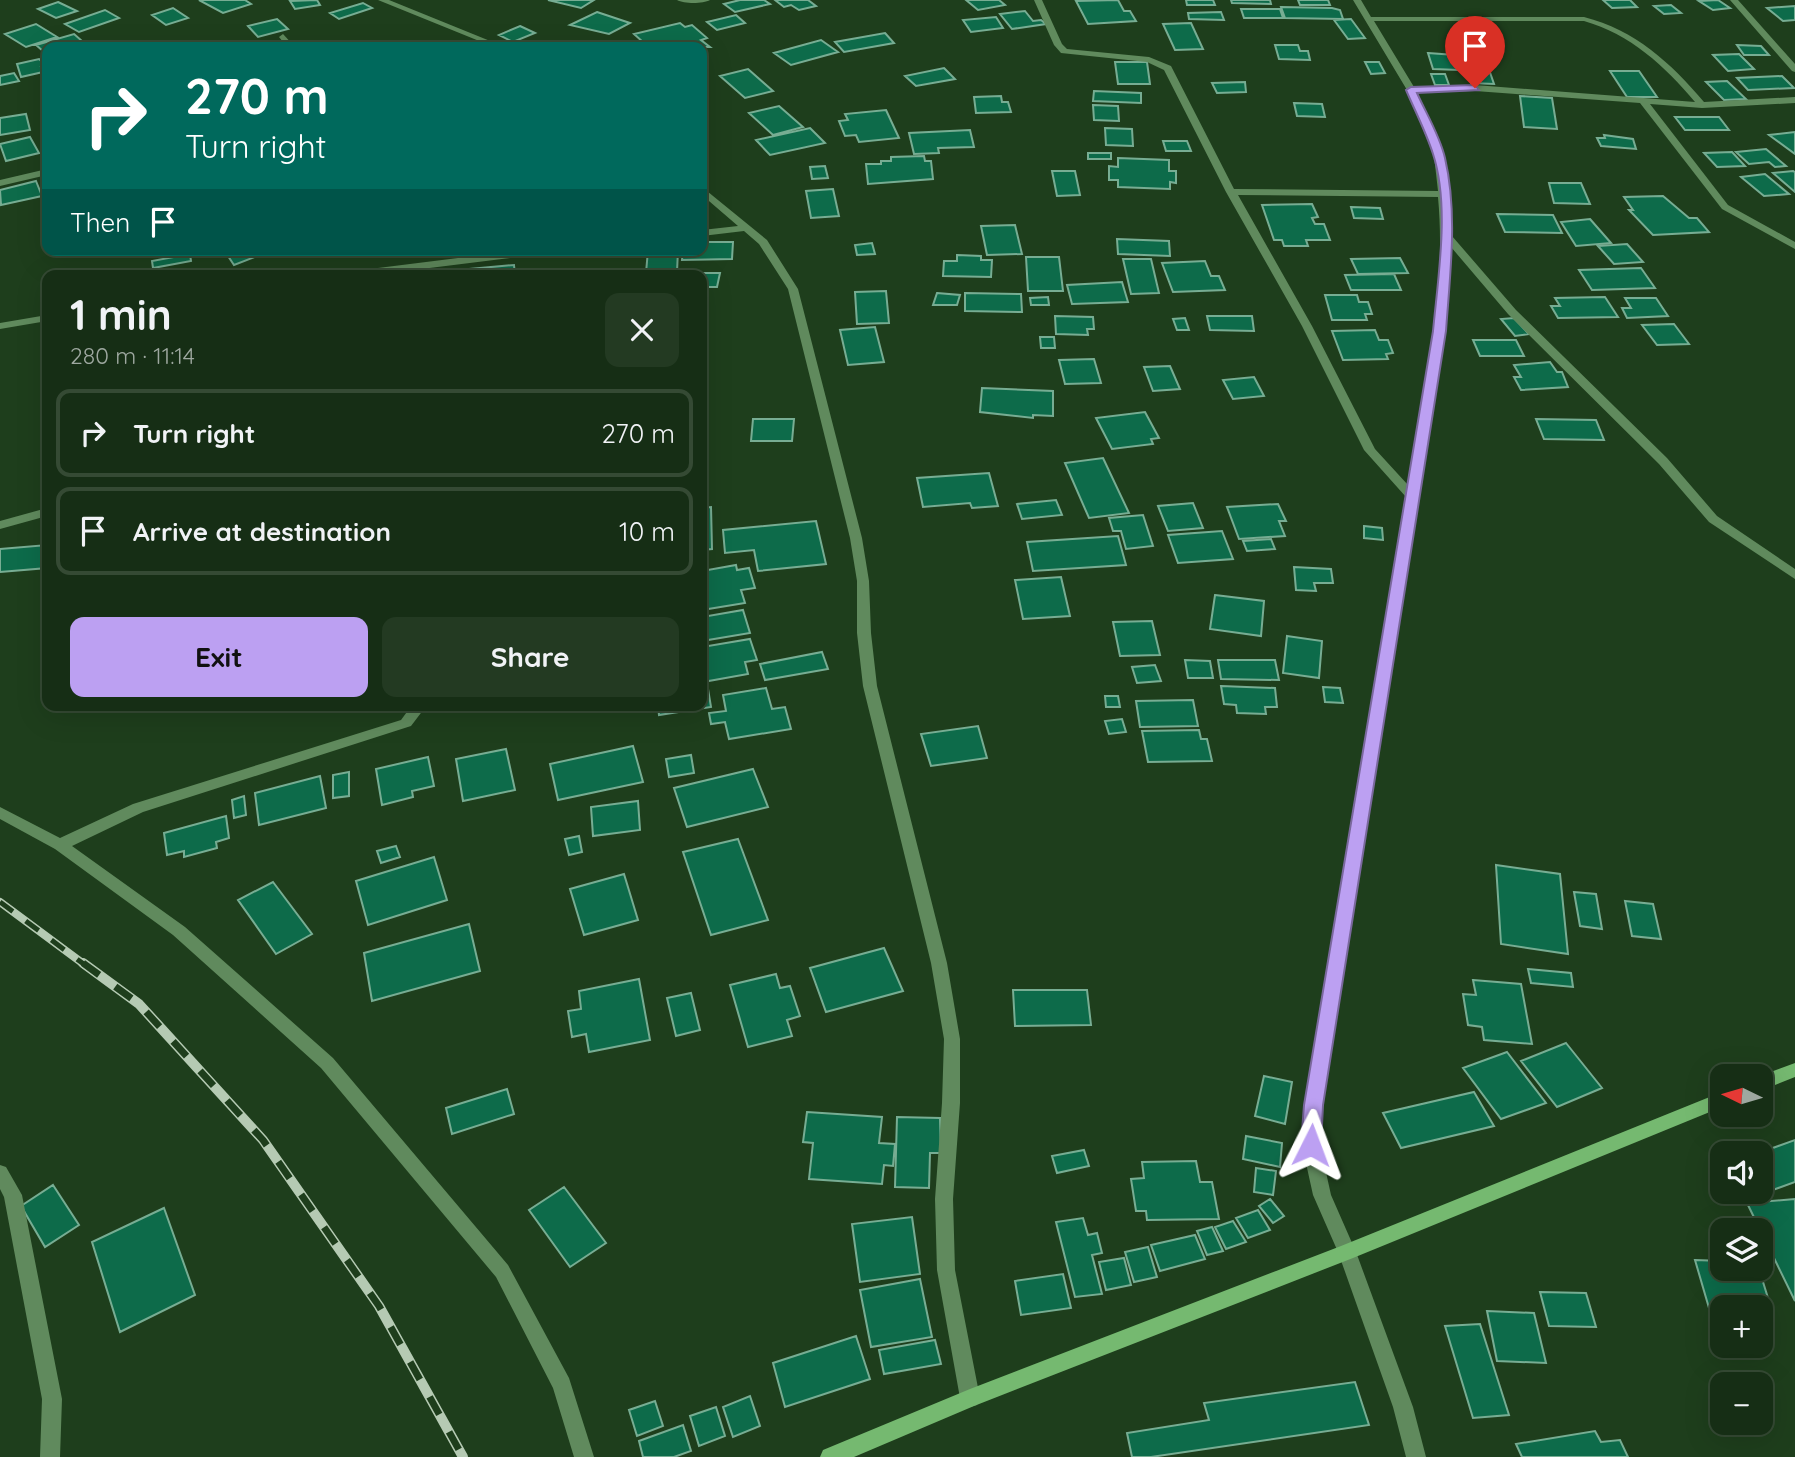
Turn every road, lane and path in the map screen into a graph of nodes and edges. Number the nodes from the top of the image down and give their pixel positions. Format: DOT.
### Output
graph roads {
  1 [pos="382,0"];
  2 [pos="681,0"];
  3 [pos="706,0"];
  4 [pos="1038,0"];
  5 [pos="1357,0"];
  6 [pos="1734,0"];
  7 [pos="1370,19"];
  8 [pos="283,37"];
  9 [pos="287,42"];
  10 [pos="488,42"];
  11 [pos="1795,69"];
  12 [pos="1411,90"];
  13 [pos="1795,100"];
  14 [pos="1644,102"];
  15 [pos="1702,105"];
  16 [pos="42,173"];
  17 [pos="0,183"];
  18 [pos="1231,192"];
  19 [pos="707,194"];
  20 [pos="1445,194"];
  21 [pos="747,229"];
  22 [pos="707,233"];
  23 [pos="1447,236"];
  24 [pos="1795,246"];
  25 [pos="500,256"];
  26 [pos="387,270"];
  27 [pos="42,319"];
  28 [pos="0,326"];
  29 [pos="1414,499"];
  30 [pos="42,513"];
  31 [pos="0,525"];
  32 [pos="1795,575"];
  33 [pos="415,711"];
  34 [pos="0,812"];
  35 [pos="60,845"];
  36 [pos="1795,1070"];
  37 [pos="1773,1079"];
  38 [pos="1710,1104"];
  39 [pos="0,1173"];
  40 [pos="1347,1252"];
  41 [pos="970,1398"];
  42 [pos="50,1457"];
  43 [pos="584,1457"];
  44 [pos="830,1457"];
  45 [pos="1416,1457"];
  1 -- 10 [label="street"];
  2 -- 3 [label="street"];
  4 -- 18 [label="street"];
  5 -- 7 [label="street"];
  6 -- 11 [label="street"];
  7 -- 12 [label="street"];
  7 -- 15 [label="street"];
  8 -- 9 [label="street"];
  12 -- 14 [label="street"];
  12 -- 20 [label="street"];
  13 -- 15 [label="street"];
  14 -- 15 [label="street"];
  14 -- 24 [label="street"];
  16 -- 17 [label="street"];
  18 -- 20 [label="street"];
  18 -- 29 [label="street"];
  19 -- 21 [label="street"];
  20 -- 23 [label="street"];
  21 -- 22 [label="street"];
  21 -- 41 [label="street"];
  23 -- 29 [label="street"];
  23 -- 32 [label="street"];
  25 -- 26 [label="street"];
  27 -- 28 [label="street"];
  29 -- 40 [label="street"];
  30 -- 31 [label="street"];
  33 -- 35 [label="street"];
  34 -- 35 [label="street"];
  35 -- 43 [label="street"];
  36 -- 37 [label="street"];
  38 -- 40 [label="street"];
  39 -- 42 [label="street"];
  40 -- 41 [label="street"];
  40 -- 45 [label="street"];
  41 -- 44 [label="street"];
}
